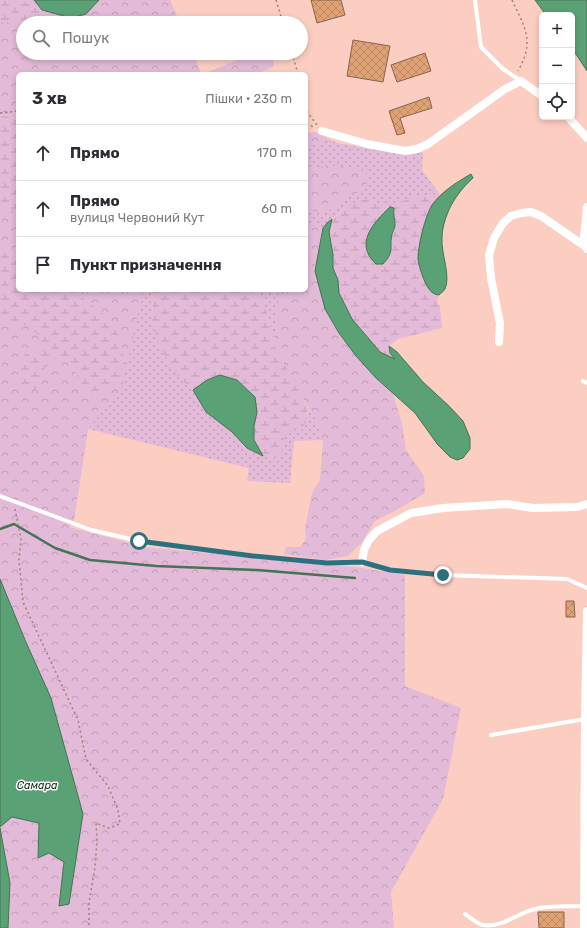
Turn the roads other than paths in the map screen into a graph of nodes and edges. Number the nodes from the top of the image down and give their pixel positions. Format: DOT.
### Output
graph roads {
  1 [pos="475,0"];
  2 [pos="518,79"];
  3 [pos="539,94"];
  4 [pos="571,120"];
  5 [pos="322,131"];
  6 [pos="587,138"];
  7 [pos="587,207"];
  8 [pos="587,248"];
  9 [pos="499,342"];
  10 [pos="0,496"];
  11 [pos="587,504"];
  12 [pos="362,562"];
  13 [pos="587,588"];
  14 [pos="587,611"];
  15 [pos="585,719"];
  16 [pos="491,735"];
  17 [pos="584,906"];
  18 [pos="465,914"];
  19 [pos="584,928"];
  1 -- 2 [label="lane"];
  2 -- 3 [label="street"];
  2 -- 5 [label="street"];
  4 -- 6 [label="street"];
  7 -- 8 [label="street"];
  8 -- 9 [label="street"];
  10 -- 12 [label="lane"];
  11 -- 12 [label="street"];
  12 -- 13 [label="lane"];
  14 -- 15 [label="street"];
  15 -- 16 [label="lane"];
  15 -- 17 [label="street"];
  17 -- 18 [label="lane"];
  17 -- 19 [label="street"];
}
